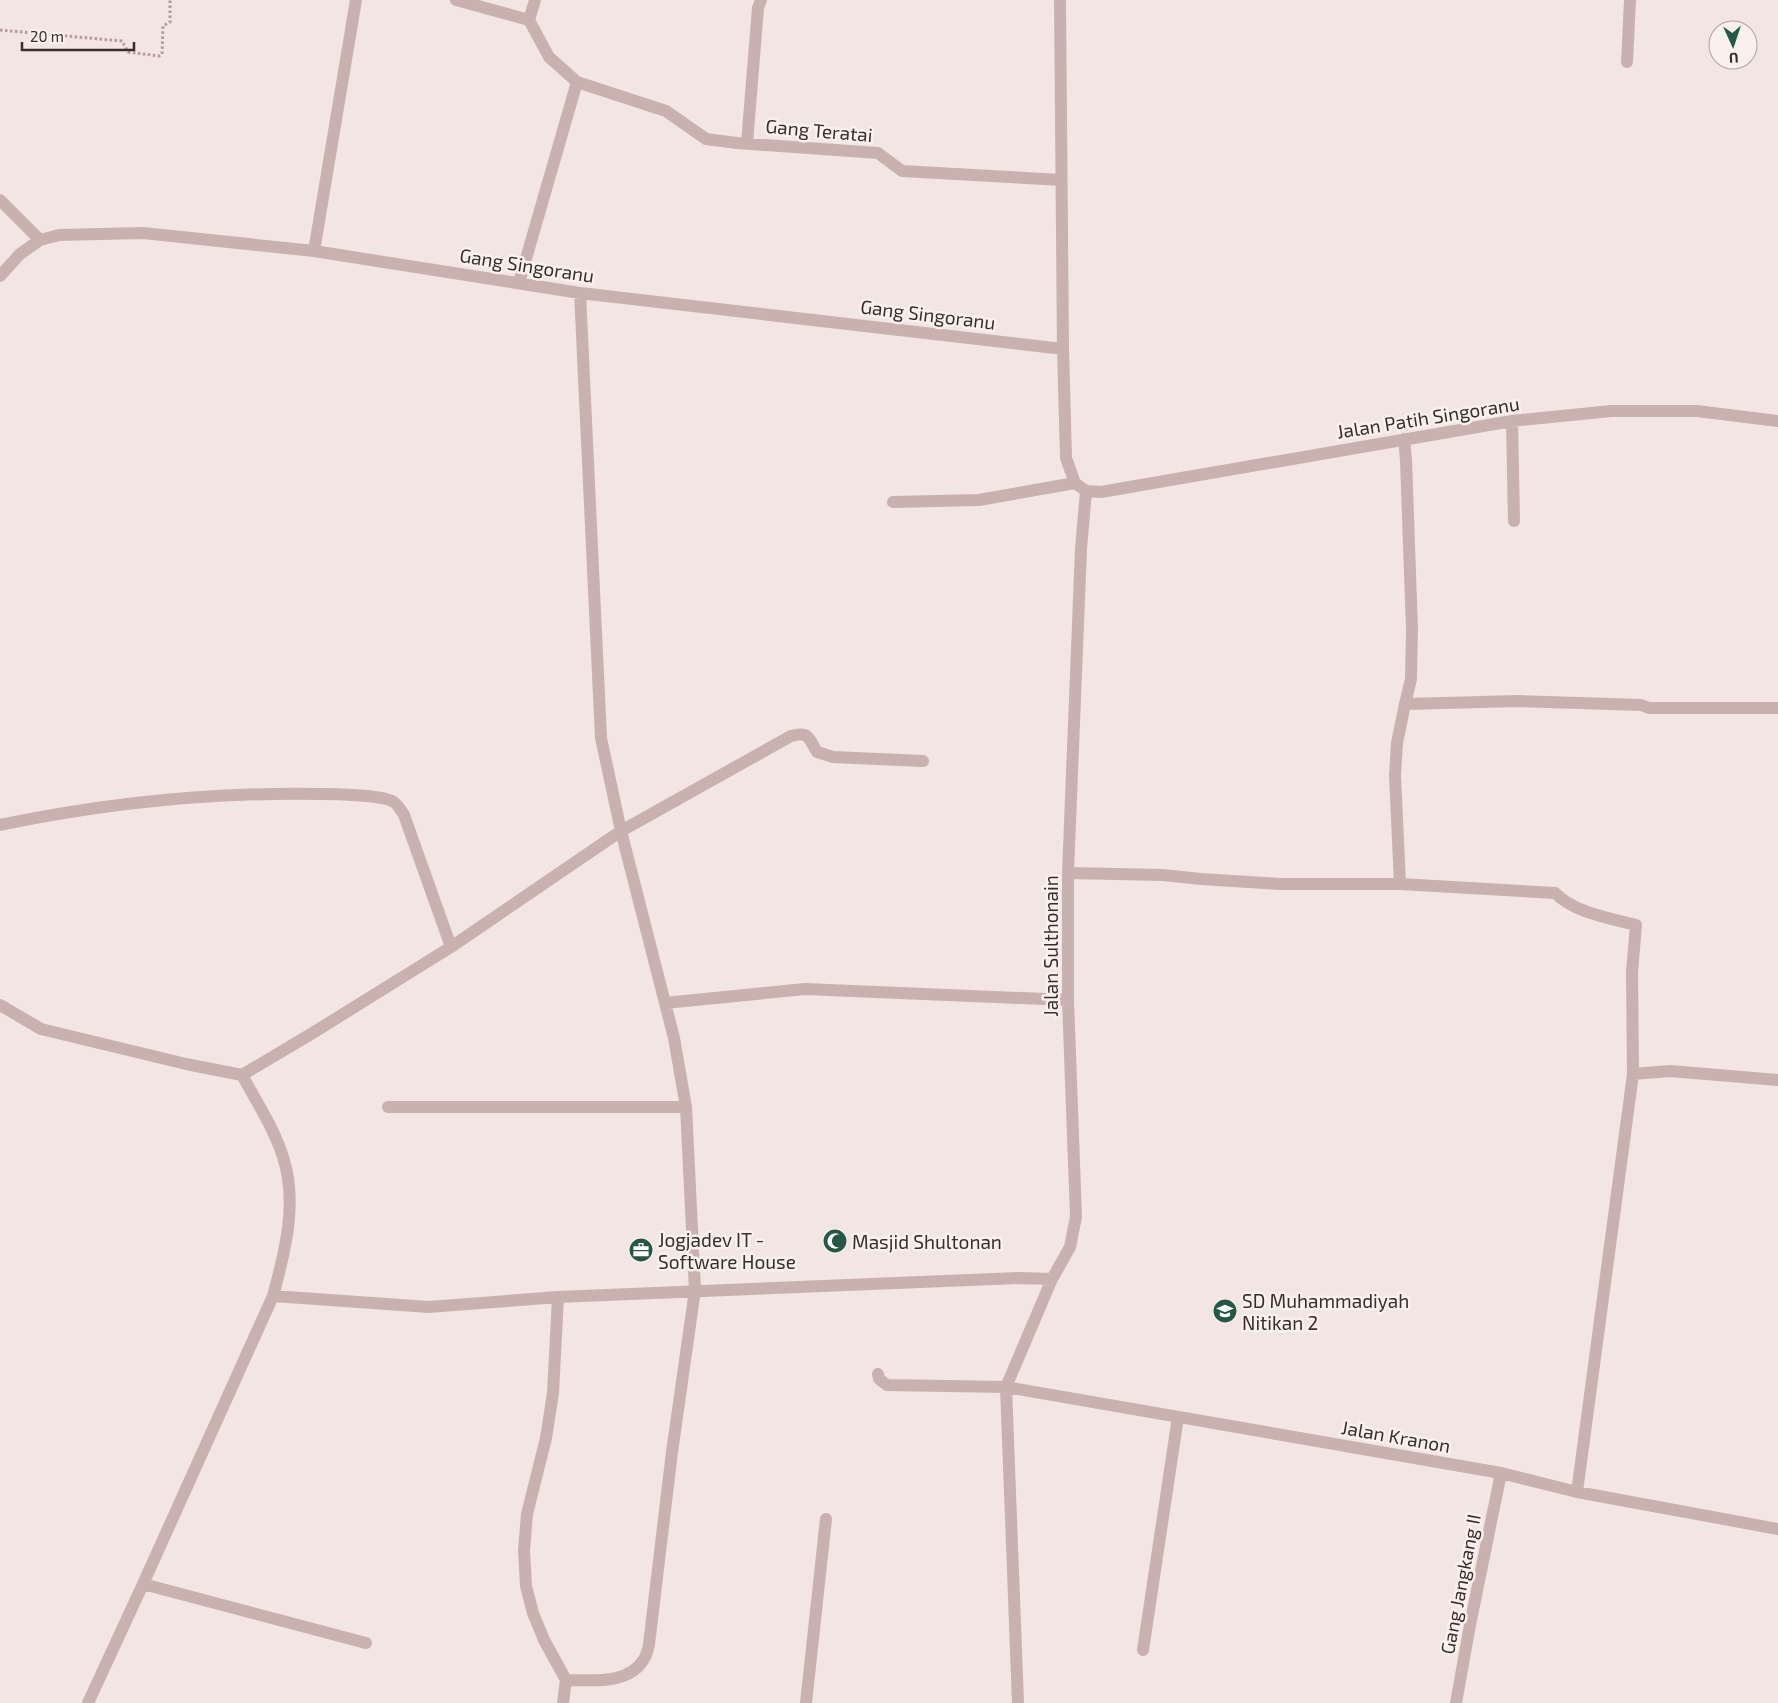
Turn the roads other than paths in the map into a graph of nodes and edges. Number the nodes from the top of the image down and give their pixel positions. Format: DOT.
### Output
graph roads {
  1 [pos="356,0"];
  2 [pos="456,0"];
  3 [pos="535,0"];
  4 [pos="761,0"];
  5 [pos="1060,0"];
  6 [pos="1630,0"];
  7 [pos="529,20"];
  8 [pos="1627,62"];
  9 [pos="577,82"];
  10 [pos="747,144"];
  11 [pos="1061,180"];
  12 [pos="0,200"];
  13 [pos="40,240"];
  14 [pos="314,251"];
  15 [pos="0,276"];
  16 [pos="519,283"];
  17 [pos="580,292"];
  18 [pos="1063,349"];
  19 [pos="1512,421"];
  20 [pos="1778,421"];
  21 [pos="1404,439"];
  22 [pos="1075,483"];
  23 [pos="1086,491"];
  24 [pos="893,502"];
  25 [pos="1514,520"];
  26 [pos="1404,704"];
  27 [pos="1778,708"];
  28 [pos="923,762"];
  29 [pos="0,825"];
  30 [pos="621,831"];
  31 [pos="1068,873"];
  32 [pos="1400,884"];
  33 [pos="451,947"];
  34 [pos="1068,1000"];
  35 [pos="665,1004"];
  36 [pos="0,1005"];
  37 [pos="1633,1074"];
  38 [pos="242,1075"];
  39 [pos="1778,1080"];
  40 [pos="388,1107"];
  41 [pos="686,1107"];
  42 [pos="1052,1279"];
  43 [pos="695,1290"];
  44 [pos="273,1296"];
  45 [pos="558,1297"];
  46 [pos="878,1374"];
  47 [pos="1006,1387"];
  48 [pos="1178,1417"];
  49 [pos="1501,1473"];
  50 [pos="1577,1492"];
  51 [pos="826,1518"];
  52 [pos="1778,1528"];
  53 [pos="143,1584"];
  54 [pos="366,1643"];
  55 [pos="1143,1650"];
  56 [pos="566,1680"];
  57 [pos="88,1703"];
  58 [pos="563,1703"];
  59 [pos="806,1703"];
  60 [pos="1018,1703"];
  61 [pos="1456,1703"];
  1 -- 14 [label="street"];
  2 -- 7 [label="street"];
  3 -- 7 [label="street"];
  4 -- 10 [label="street"];
  5 -- 11 [label="street"];
  6 -- 8 [label="street"];
  7 -- 9 [label="street"];
  9 -- 10 [label="street, Gang Teratai"];
  9 -- 16 [label="street"];
  10 -- 11 [label="street, Gang Teratai"];
  11 -- 18 [label="street"];
  12 -- 13 [label="street"];
  13 -- 14 [label="street, Gang Singoranu"];
  13 -- 15 [label="street, Gang Singoranu"];
  14 -- 16 [label="street, Gang Singoranu"];
  16 -- 17 [label="street, Gang Singoranu"];
  17 -- 18 [label="street, Gang Singoranu"];
  17 -- 30 [label="street"];
  18 -- 22 [label="street"];
  19 -- 20 [label="street, Jalan Patih Singoranu"];
  19 -- 21 [label="street, Jalan Patih Singoranu"];
  19 -- 25 [label="street"];
  21 -- 23 [label="street, Jalan Patih Singoranu"];
  21 -- 26 [label="street"];
  22 -- 23 [label="street"];
  22 -- 24 [label="street"];
  23 -- 31 [label="street, Jalan Sulthonain"];
  26 -- 27 [label="street"];
  26 -- 32 [label="street"];
  28 -- 30 [label="street"];
  29 -- 33 [label="street"];
  30 -- 33 [label="street"];
  30 -- 35 [label="street"];
  31 -- 32 [label="street"];
  31 -- 34 [label="street, Jalan Sulthonain"];
  32 -- 37 [label="street"];
  33 -- 38 [label="street"];
  34 -- 35 [label="street"];
  34 -- 42 [label="street, Jalan Sulthonain"];
  35 -- 41 [label="street"];
  36 -- 38 [label="street"];
  37 -- 39 [label="street"];
  37 -- 50 [label="street"];
  38 -- 44 [label="street"];
  40 -- 41 [label="street"];
  41 -- 43 [label="street"];
  42 -- 43 [label="street"];
  42 -- 47 [label="street, Jalan Sulthonain"];
  43 -- 45 [label="street"];
  43 -- 56 [label="street"];
  44 -- 45 [label="street"];
  44 -- 53 [label="street"];
  45 -- 56 [label="street"];
  46 -- 47 [label="street, Jalan Kranon"];
  47 -- 48 [label="street, Jalan Kranon"];
  47 -- 60 [label="street"];
  48 -- 49 [label="street, Jalan Kranon"];
  48 -- 55 [label="street"];
  49 -- 50 [label="street, Jalan Kranon"];
  49 -- 61 [label="street, Gang Jangkang II"];
  50 -- 52 [label="street, Jalan Kranon"];
  51 -- 59 [label="street"];
  53 -- 54 [label="street"];
  53 -- 57 [label="street"];
  56 -- 58 [label="street"];
}
